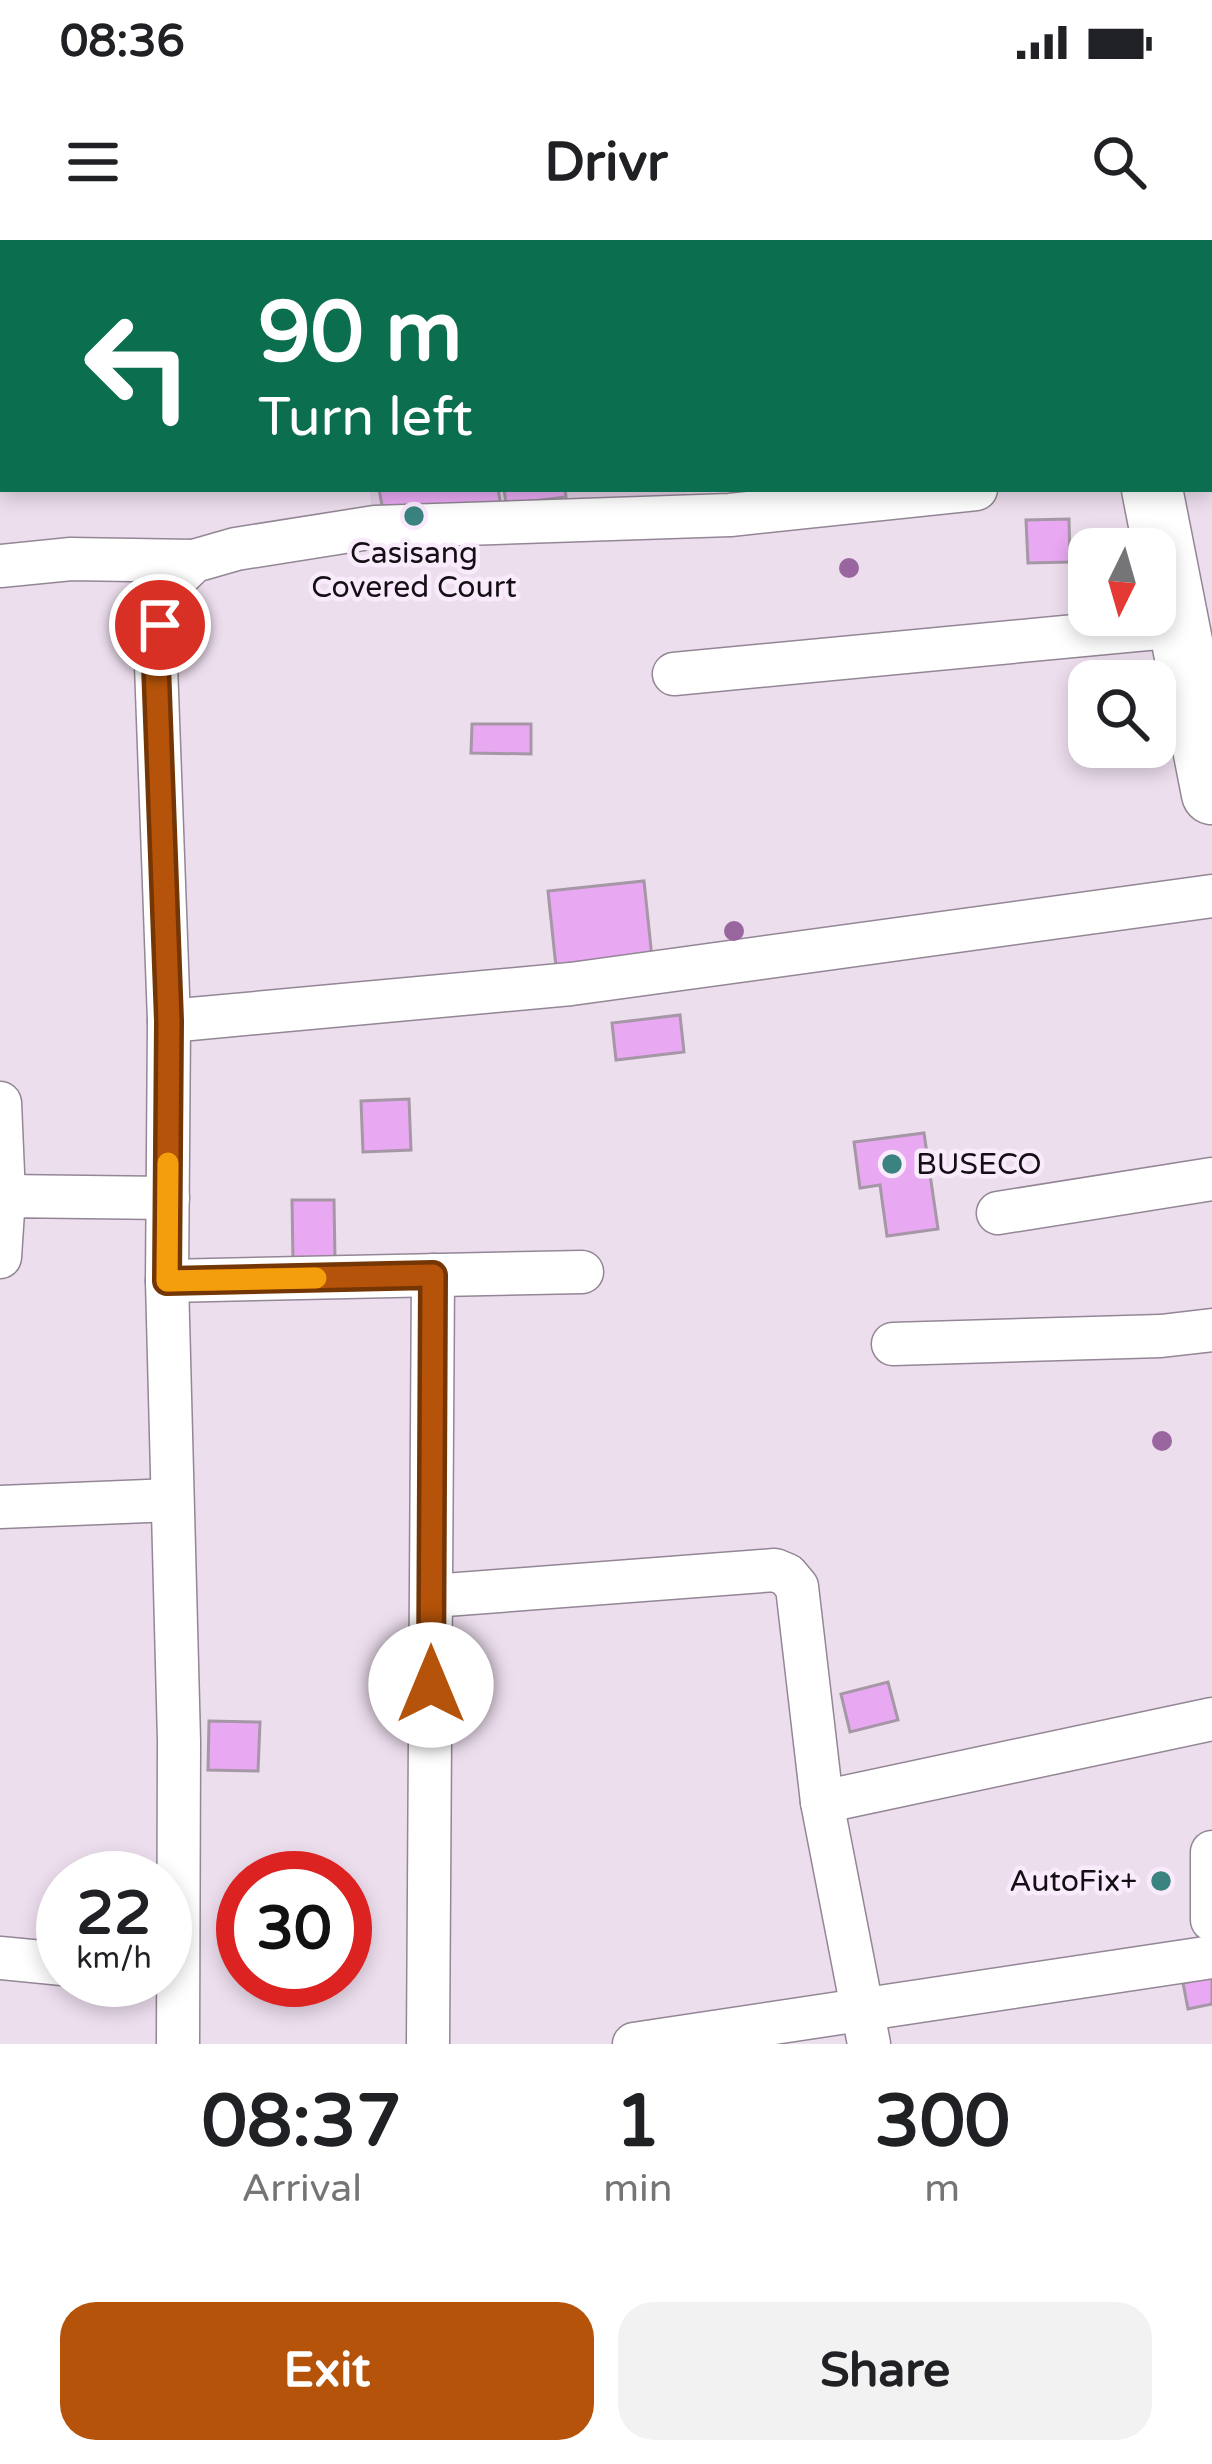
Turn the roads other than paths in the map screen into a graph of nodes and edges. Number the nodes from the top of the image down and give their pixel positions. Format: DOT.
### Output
graph roads {
  1 [pos="948,492"];
  2 [pos="1153,492"];
  3 [pos="371,508"];
  4 [pos="194,561"];
  5 [pos="0,566"];
  6 [pos="1179,626"];
  7 [pos="674,674"];
  8 [pos="1212,794"];
  9 [pos="1212,896"];
  10 [pos="169,1021"];
  11 [pos="0,1103"];
  12 [pos="1212,1179"];
  13 [pos="4,1196"];
  14 [pos="168,1198"];
  15 [pos="998,1213"];
  16 [pos="0,1257"];
  17 [pos="582,1272"];
  18 [pos="433,1275"];
  19 [pos="167,1281"];
  20 [pos="1212,1330"];
  21 [pos="893,1344"];
  22 [pos="172,1500"];
  23 [pos="0,1507"];
  24 [pos="432,1596"];
  25 [pos="1212,1719"];
  26 [pos="822,1802"];
  27 [pos="173,1851"];
  28 [pos="1212,1852"];
  29 [pos="1212,1921"];
  30 [pos="1212,1957"];
  31 [pos="0,1958"];
  32 [pos="36,1961"];
  33 [pos="175,2007"];
  34 [pos="865,2027"];
  35 [pos="178,2044"];
  36 [pos="428,2044"];
  37 [pos="634,2044"];
  1 -- 3 [label="street"];
  2 -- 6 [label="highway"];
  3 -- 4 [label="street"];
  4 -- 5 [label="street"];
  4 -- 10 [label="street"];
  6 -- 7 [label="street"];
  6 -- 8 [label="highway"];
  9 -- 10 [label="street"];
  10 -- 14 [label="street"];
  11 -- 13 [label="street"];
  12 -- 15 [label="street"];
  13 -- 14 [label="street"];
  13 -- 16 [label="street"];
  14 -- 19 [label="street"];
  17 -- 18 [label="street"];
  18 -- 19 [label="street"];
  18 -- 24 [label="street"];
  19 -- 22 [label="street"];
  20 -- 21 [label="street"];
  22 -- 23 [label="street"];
  22 -- 27 [label="street"];
  24 -- 26 [label="street"];
  24 -- 36 [label="street"];
  25 -- 26 [label="street"];
  26 -- 34 [label="street"];
  28 -- 29 [label="street"];
  30 -- 34 [label="street"];
  31 -- 32 [label="street"];
  33 -- 35 [label="street"];
  34 -- 37 [label="street"];
}
